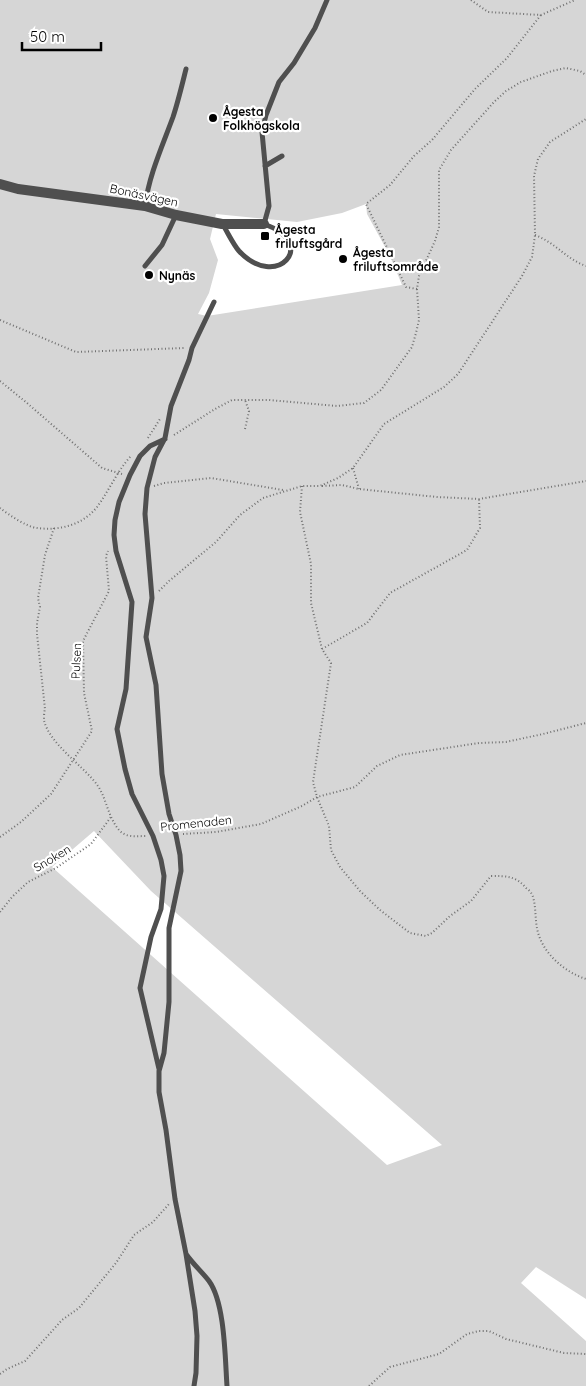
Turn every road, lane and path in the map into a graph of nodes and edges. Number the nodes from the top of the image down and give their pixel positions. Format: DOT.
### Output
graph roads {
  1 [pos="327,0"];
  2 [pos="471,0"];
  3 [pos="575,0"];
  4 [pos="541,15"];
  5 [pos="186,69"];
  6 [pos="586,75"];
  7 [pos="586,119"];
  8 [pos="282,156"];
  9 [pos="265,166"];
  10 [pos="0,184"];
  11 [pos="145,206"];
  12 [pos="176,215"];
  13 [pos="222,224"];
  14 [pos="264,224"];
  15 [pos="535,235"];
  16 [pos="145,266"];
  17 [pos="586,266"];
  18 [pos="417,289"];
  19 [pos="214,302"];
  20 [pos="0,320"];
  21 [pos="192,348"];
  22 [pos="0,382"];
  23 [pos="245,400"];
  24 [pos="245,430"];
  25 [pos="165,438"];
  26 [pos="353,468"];
  27 [pos="586,481"];
  28 [pos="302,486"];
  29 [pos="320,486"];
  30 [pos="147,488"];
  31 [pos="359,489"];
  32 [pos="283,490"];
  33 [pos="479,499"];
  34 [pos="0,508"];
  35 [pos="54,528"];
  36 [pos="114,534"];
  37 [pos="152,598"];
  38 [pos="322,649"];
  39 [pos="586,723"];
  40 [pos="74,760"];
  41 [pos="317,798"];
  42 [pos="111,817"];
  43 [pos="176,834"];
  44 [pos="154,836"];
  45 [pos="0,837"];
  46 [pos="161,909"];
  47 [pos="172,910"];
  48 [pos="0,912"];
  49 [pos="586,979"];
  50 [pos="159,1070"];
  51 [pos="174,1199"];
  52 [pos="186,1254"];
  53 [pos="586,1354"];
  54 [pos="0,1374"];
  55 [pos="194,1386"];
  56 [pos="227,1386"];
  57 [pos="369,1386"];
  1 -- 9 [label="lane"];
  2 -- 4 [label="path"];
  3 -- 4 [label="path"];
  4 -- 18 [label="path"];
  5 -- 11 [label="lane"];
  6 -- 18 [label="path"];
  7 -- 15 [label="path"];
  8 -- 9 [label="lane"];
  9 -- 14 [label="lane"];
  10 -- 11 [label="street, Bonäsvägen"];
  11 -- 12 [label="street, Bonäsvägen"];
  12 -- 13 [label="street, Bonäsvägen"];
  12 -- 16 [label="lane"];
  13 -- 14 [label="street, Bonäsvägen"];
  13 -- 14 [label="lane"];
  15 -- 17 [label="path"];
  15 -- 26 [label="path"];
  18 -- 23 [label="path"];
  19 -- 21 [label="lane"];
  20 -- 21 [label="path"];
  21 -- 25 [label="lane"];
  22 -- 35 [label="path"];
  23 -- 24 [label="path"];
  23 -- 25 [label="path"];
  25 -- 30 [label="lane"];
  25 -- 36 [label="lane"];
  26 -- 29 [label="path"];
  26 -- 31 [label="path"];
  27 -- 33 [label="path"];
  28 -- 29 [label="path"];
  28 -- 32 [label="path"];
  28 -- 38 [label="path"];
  29 -- 31 [label="path"];
  30 -- 32 [label="path"];
  30 -- 37 [label="lane"];
  31 -- 33 [label="path"];
  32 -- 37 [label="path"];
  33 -- 38 [label="path"];
  34 -- 35 [label="path"];
  35 -- 40 [label="path, Promenaden"];
  36 -- 40 [label="path, Pulsen"];
  36 -- 44 [label="lane"];
  37 -- 43 [label="lane"];
  38 -- 41 [label="path"];
  39 -- 41 [label="path, Promenaden"];
  40 -- 42 [label="path, Promenaden"];
  40 -- 45 [label="path, Pulsen"];
  41 -- 43 [label="path, Promenaden"];
  41 -- 49 [label="path"];
  42 -- 44 [label="path, Promenaden"];
  42 -- 48 [label="path, Snoken"];
  43 -- 47 [label="lane"];
  44 -- 46 [label="lane"];
  46 -- 47 [label="lane"];
  46 -- 50 [label="lane"];
  47 -- 50 [label="lane"];
  50 -- 51 [label="lane"];
  51 -- 52 [label="lane"];
  51 -- 54 [label="path"];
  52 -- 55 [label="lane"];
  52 -- 56 [label="lane"];
  53 -- 57 [label="path"];
}
